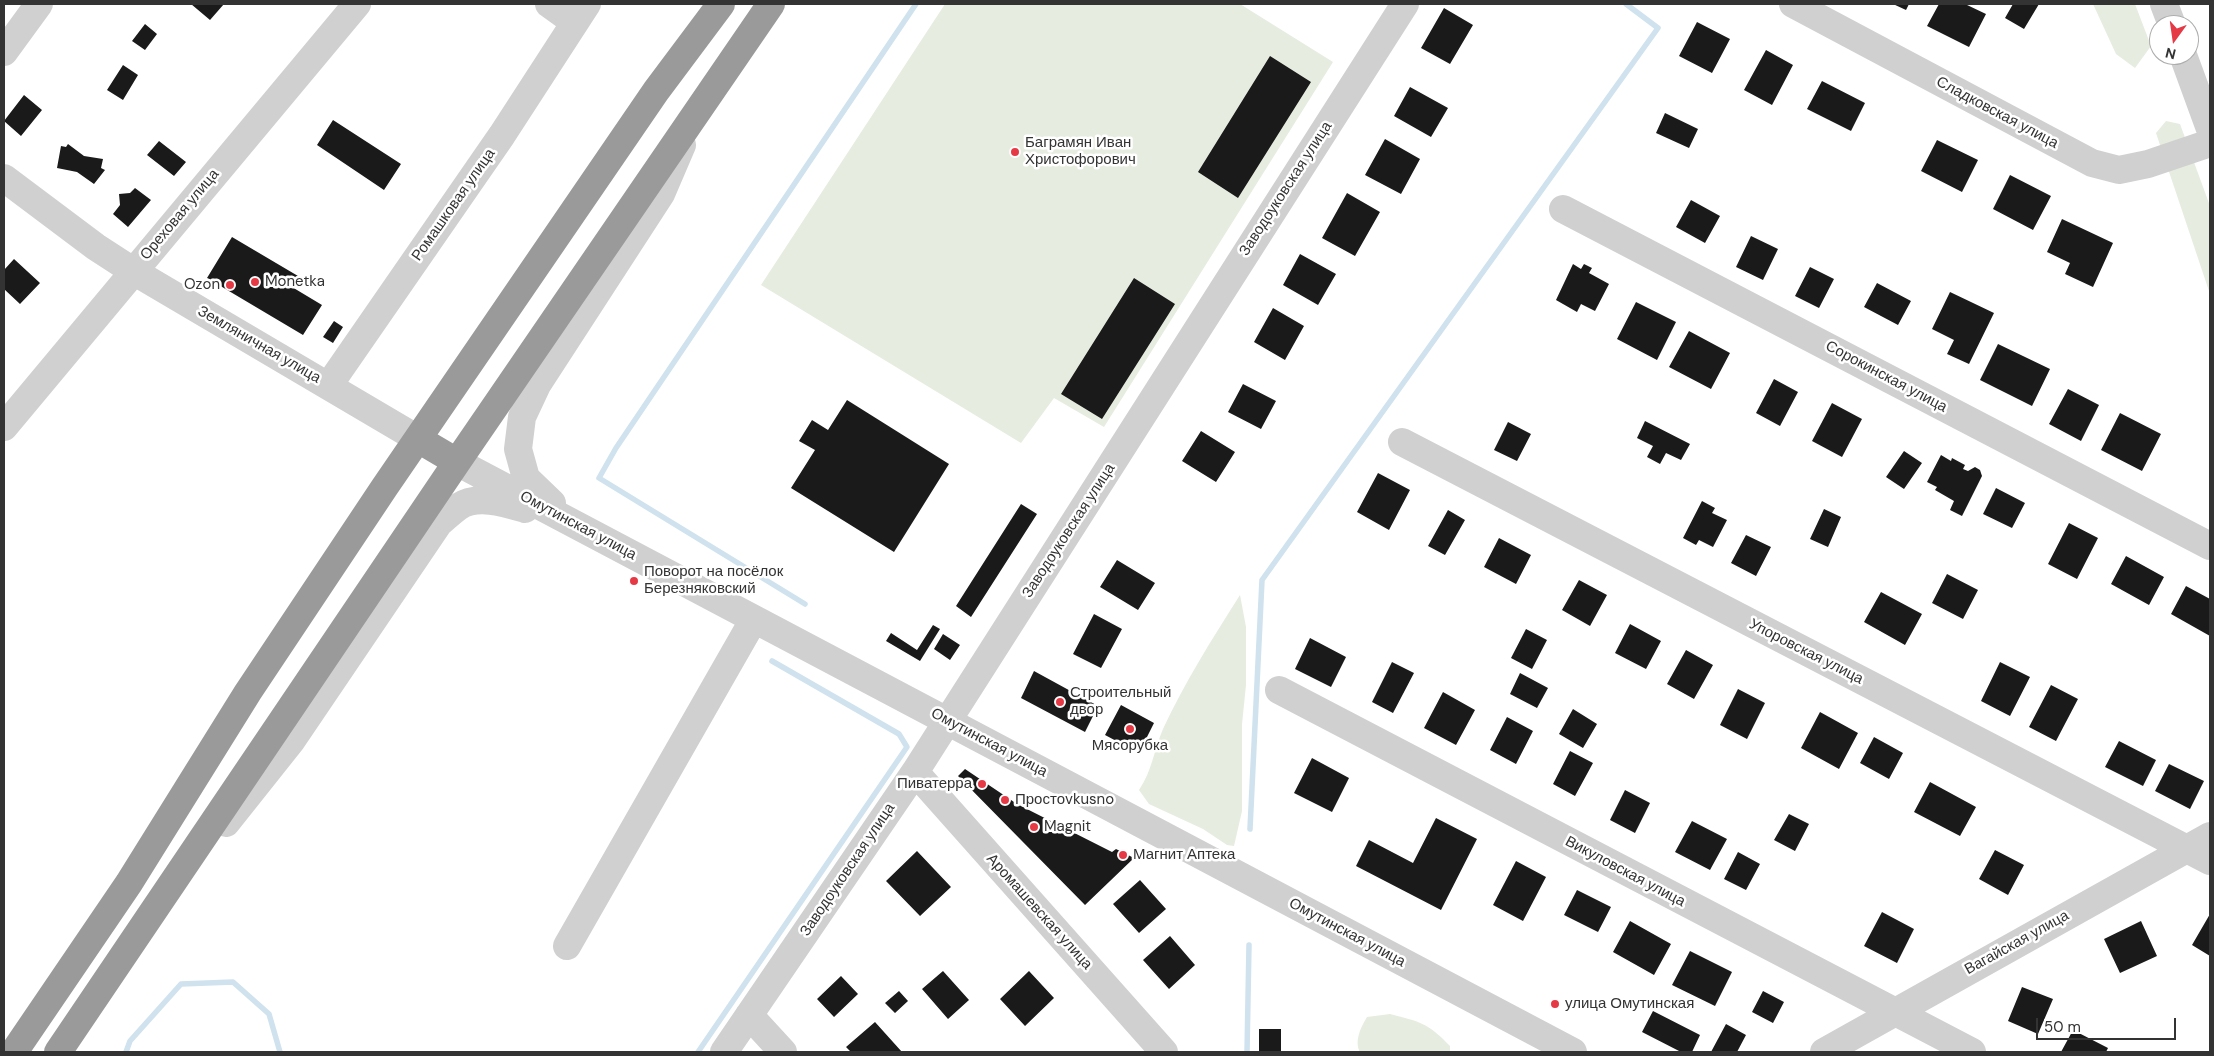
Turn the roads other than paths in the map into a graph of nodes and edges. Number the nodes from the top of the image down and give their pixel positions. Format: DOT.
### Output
graph roads {
  1 [pos="39,4"];
  2 [pos="357,4"];
  3 [pos="549,4"];
  4 [pos="721,4"];
  5 [pos="771,4"];
  6 [pos="1405,4"];
  7 [pos="1793,4"];
  8 [pos="581,13"];
  9 [pos="4,52"];
  10 [pos="2187,65"];
  11 [pos="694,114"];
  12 [pos="2210,129"];
  13 [pos="2210,143"];
  14 [pos="4,178"];
  15 [pos="1563,209"];
  16 [pos="133,271"];
  17 [pos="329,385"];
  18 [pos="4,427"];
  19 [pos="418,440"];
  20 [pos="1402,442"];
  21 [pos="457,462"];
  22 [pos="571,522"];
  23 [pos="2210,546"];
  24 [pos="754,619"];
  25 [pos="1279,690"];
  26 [pos="947,721"];
  27 [pos="915,772"];
  28 [pos="2210,836"];
  29 [pos="2186,849"];
  30 [pos="2210,861"];
  31 [pos="158,908"];
  32 [pos="567,946"];
  33 [pos="1893,1012"];
  34 [pos="749,1016"];
  35 [pos="14,1052"];
  36 [pos="58,1052"];
  37 [pos="724,1052"];
  38 [pos="783,1052"];
  39 [pos="1164,1052"];
  40 [pos="1573,1052"];
  41 [pos="1824,1052"];
  42 [pos="1972,1052"];
  1 -- 9 [label="street"];
  2 -- 16 [label="street, Ореховая улица"];
  3 -- 8 [label="street, Ромашковая улица"];
  4 -- 19 [label="highway"];
  5 -- 11 [label="highway"];
  6 -- 26 [label="street, Заводоуковская улица"];
  7 -- 13 [label="street, Сладковская улица"];
  8 -- 17 [label="street, Ромашковая улица"];
  10 -- 12 [label="street"];
  11 -- 21 [label="highway"];
  11 -- 22 [label="street"];
  14 -- 16 [label="street, Земляничная улица"];
  15 -- 23 [label="street, Сорокинская улица"];
  16 -- 17 [label="street, Земляничная улица"];
  16 -- 18 [label="street, Ореховая улица"];
  17 -- 19 [label="street, Земляничная улица"];
  19 -- 21 [label="highway"];
  19 -- 35 [label="highway"];
  20 -- 29 [label="street, Упоровская улица"];
  21 -- 22 [label="street, Омутинская улица"];
  21 -- 31 [label="highway"];
  22 -- 24 [label="street, Омутинская улица"];
  22 -- 31 [label="street"];
  24 -- 26 [label="street, Омутинская улица"];
  24 -- 32 [label="street"];
  25 -- 33 [label="street, Викуловская улица"];
  26 -- 27 [label="street, Заводоуковская улица"];
  26 -- 40 [label="street, Омутинская улица"];
  27 -- 34 [label="street, Заводоуковская улица"];
  27 -- 39 [label="street, Аромашевская улица"];
  28 -- 29 [label="street, Вагайская улица"];
  29 -- 30 [label="street, Упоровская улица"];
  29 -- 33 [label="street, Вагайская улица"];
  31 -- 36 [label="highway"];
  33 -- 41 [label="street, Вагайская улица"];
  33 -- 42 [label="street, Викуловская улица"];
  34 -- 37 [label="street, Заводоуковская улица"];
  34 -- 38 [label="street"];
}
